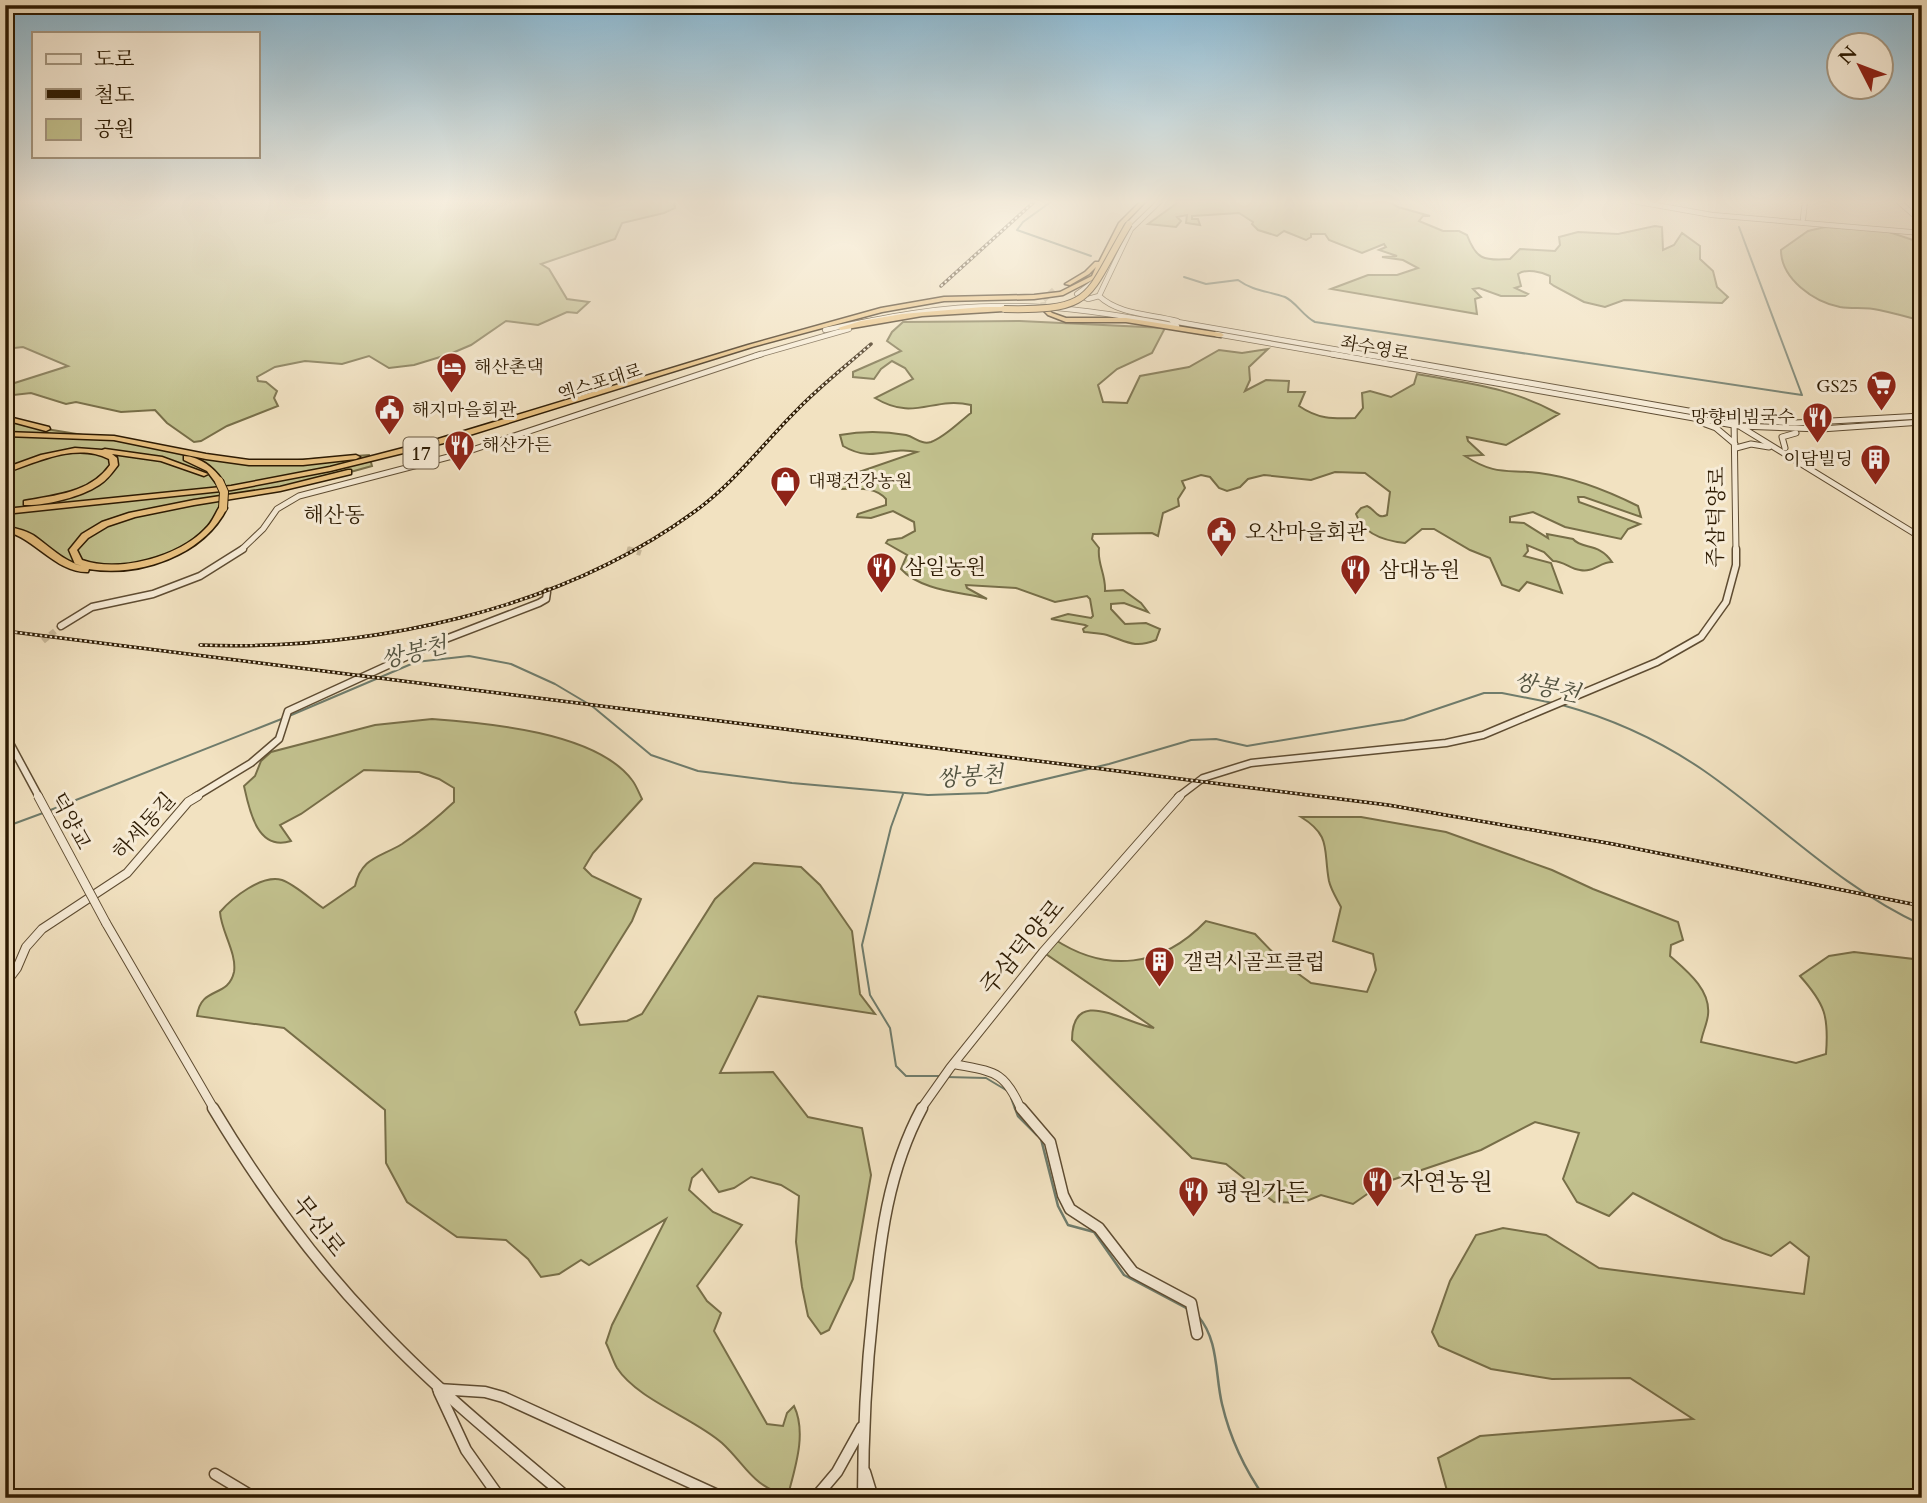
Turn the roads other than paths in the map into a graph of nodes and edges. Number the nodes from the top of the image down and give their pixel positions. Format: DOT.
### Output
graph roads {
  1 [pos="1089,271"];
  2 [pos="1097,271"];
  3 [pos="1102,271"];
  4 [pos="1111,271"];
  5 [pos="1094,277"];
  6 [pos="1054,290"];
  7 [pos="1099,296"];
  8 [pos="909,305"];
  9 [pos="1044,309"];
  10 [pos="870,323"];
  11 [pos="1185,323"];
  12 [pos="825,330"];
  13 [pos="837,331"];
  14 [pos="1221,335"];
  15 [pos="1922,416"];
  16 [pos="1686,417"];
  17 [pos="5,418"];
  18 [pos="1746,421"];
  19 [pos="1922,422"];
  20 [pos="1736,424"];
  21 [pos="1752,427"];
  22 [pos="1821,429"];
  23 [pos="5,434"];
  24 [pos="462,435"];
  25 [pos="114,438"];
  26 [pos="149,444"];
  27 [pos="1736,447"];
  28 [pos="431,450"];
  29 [pos="1786,451"];
  30 [pos="63,453"];
  31 [pos="437,461"];
  32 [pos="5,471"];
  33 [pos="352,471"];
  34 [pos="219,481"];
  35 [pos="5,506"];
  36 [pos="5,512"];
  37 [pos="5,517"];
  38 [pos="5,528"];
  39 [pos="1922,532"];
  40 [pos="1922,538"];
  41 [pos="136,566"];
  42 [pos="547,592"];
  43 [pos="61,626"];
  44 [pos="5,734"];
  45 [pos="106,923"];
  46 [pos="5,984"];
  47 [pos="952,1066"];
  48 [pos="1197,1334"];
  49 [pos="437,1389"];
  50 [pos="863,1426"];
  51 [pos="863,1465"];
  52 [pos="215,1474"];
  53 [pos="254,1498"];
  54 [pos="500,1498"];
  55 [pos="568,1498"];
  56 [pos="724,1498"];
  57 [pos="815,1498"];
  58 [pos="863,1498"];
  59 [pos="873,1498"];
  1 -- 6 [label="highway"];
  2 -- 5 [label="highway, 엑스포대로 / 17"];
  3 -- 13 [label="highway, 엑스포대로 / 17, bridge"];
  4 -- 7 [label="street"];
  5 -- 7 [label="street"];
  5 -- 8 [label="highway, 엑스포대로 / 17"];
  7 -- 11 [label="street"];
  8 -- 11 [label="street, 좌수영로"];
  8 -- 24 [label="highway, 엑스포대로 / 17"];
  9 -- 14 [label="highway"];
  10 -- 13 [label="street"];
  11 -- 20 [label="street, 좌수영로"];
  12 -- 13 [label="highway, 엑스포대로 / 17"];
  12 -- 14 [label="street, 좌수영로"];
  12 -- 28 [label="highway, 엑스포대로 / 17"];
  13 -- 31 [label="street"];
  14 -- 16 [label="street, 좌수영로"];
  15 -- 18 [label="street, 좌수영로"];
  16 -- 20 [label="street, 좌수영로"];
  16 -- 27 [label="street"];
  17 -- 25 [label="highway"];
  18 -- 20 [label="street, 좌수영로"];
  18 -- 21 [label="street"];
  19 -- 22 [label="street, 좌수영로"];
  20 -- 21 [label="street, 좌수영로"];
  20 -- 27 [label="street, 주삼덕양로"];
  20 -- 29 [label="street"];
  21 -- 22 [label="street, 좌수영로"];
  21 -- 29 [label="street"];
  22 -- 29 [label="street"];
  23 -- 25 [label="highway"];
  24 -- 26 [label="highway"];
  24 -- 36 [label="highway, 엑스포대로 / 17"];
  25 -- 26 [label="highway"];
  26 -- 34 [label="highway"];
  27 -- 29 [label="street"];
  27 -- 47 [label="street, 주삼덕양로"];
  28 -- 31 [label="street"];
  28 -- 33 [label="highway, 엑스포대로 / 17"];
  29 -- 39 [label="street"];
  29 -- 40 [label="street"];
  30 -- 32 [label="highway"];
  30 -- 34 [label="highway"];
  30 -- 35 [label="highway"];
  31 -- 43 [label="street"];
  33 -- 37 [label="highway, 엑스포대로 / 17"];
  33 -- 41 [label="highway"];
  34 -- 41 [label="highway, bridge"];
  38 -- 41 [label="highway"];
  42 -- 46 [label="street, 하세동길"];
  44 -- 45 [label="street, 덕양교, bridge"];
  45 -- 49 [label="street, 무선로"];
  47 -- 48 [label="street"];
  47 -- 50 [label="street, 주삼덕양로"];
  49 -- 54 [label="street"];
  49 -- 55 [label="street, 무선로"];
  49 -- 56 [label="street"];
  50 -- 51 [label="street, 주삼덕양로"];
  50 -- 57 [label="street"];
  51 -- 58 [label="street, 주삼덕양로"];
  51 -- 59 [label="street"];
  52 -- 53 [label="street"];
}
